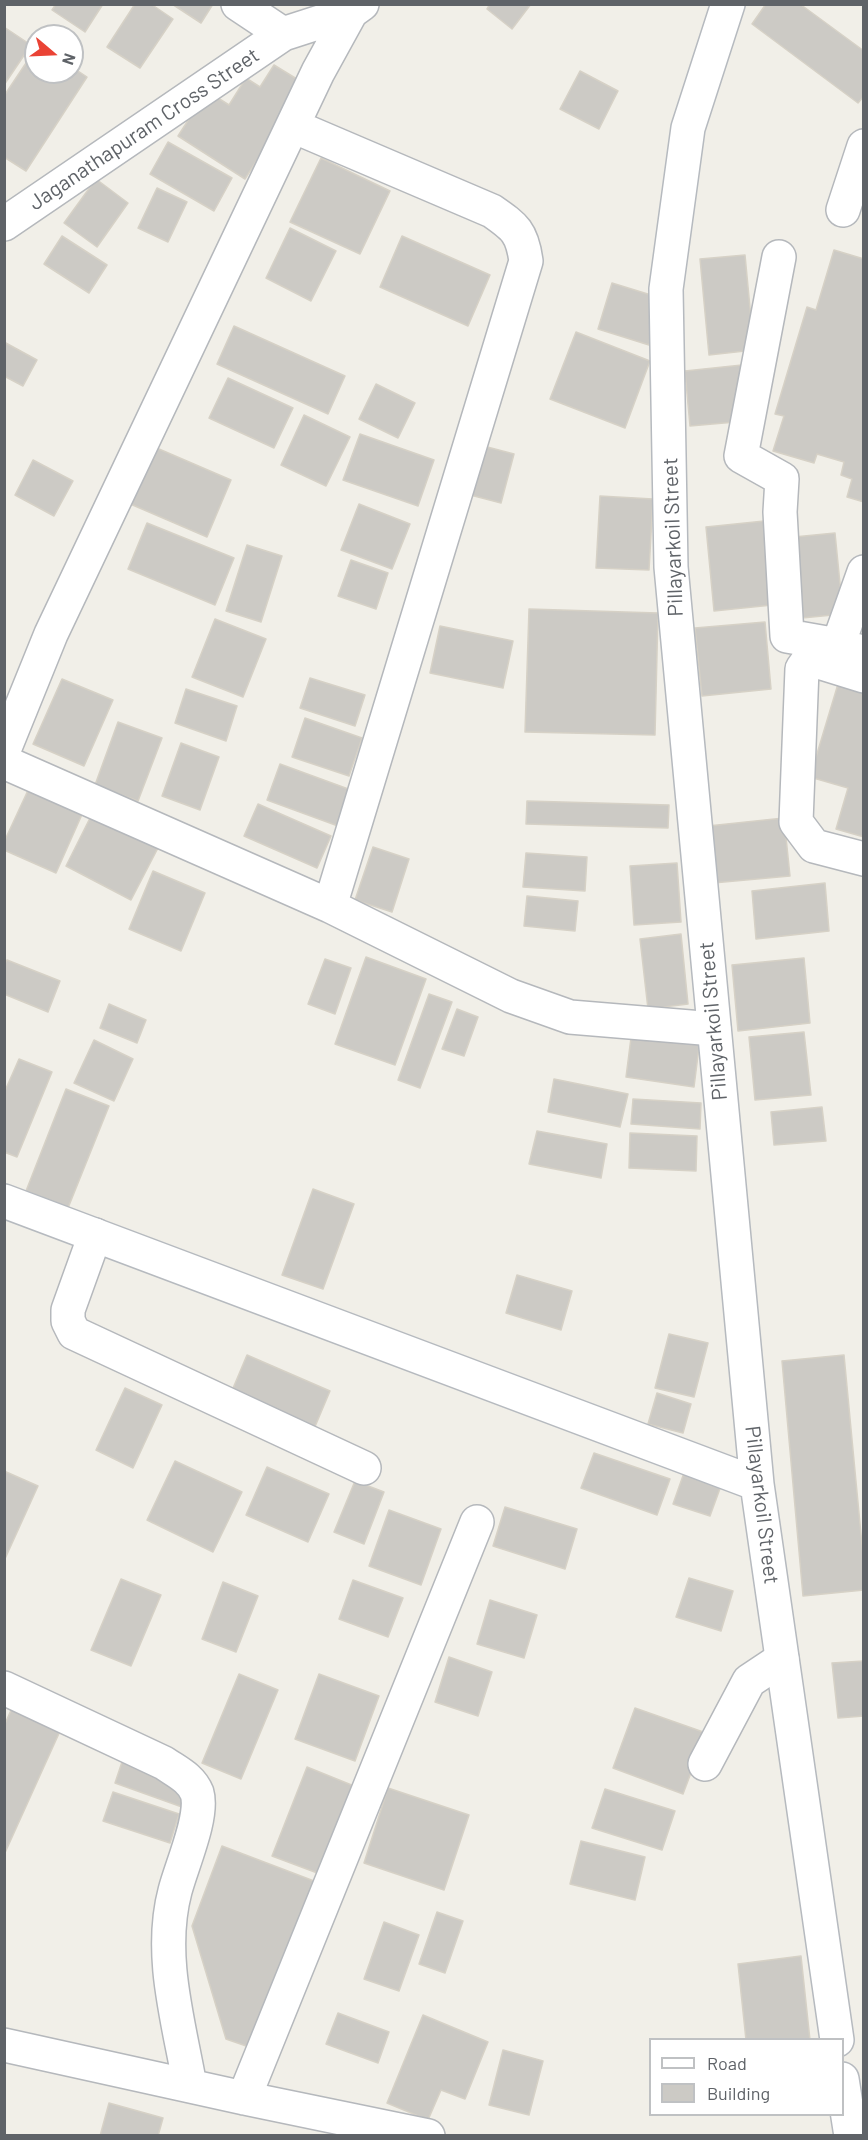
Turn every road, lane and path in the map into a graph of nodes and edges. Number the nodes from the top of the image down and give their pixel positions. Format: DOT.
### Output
graph roads {
  1 [pos="238,4"];
  2 [pos="728,4"];
  3 [pos="357,8"];
  4 [pos="283,34"];
  5 [pos="293,126"];
  6 [pos="861,161"];
  7 [pos="12,208"];
  8 [pos="843,210"];
  9 [pos="779,257"];
  10 [pos="864,572"];
  11 [pos="851,648"];
  12 [pos="864,676"];
  13 [pos="4,750"];
  14 [pos="4,762"];
  15 [pos="864,859"];
  16 [pos="330,906"];
  17 [pos="714,1029"];
  18 [pos="4,1201"];
  19 [pos="96,1235"];
  20 [pos="364,1468"];
  21 [pos="757,1484"];
  22 [pos="477,1522"];
  23 [pos="782,1659"];
  24 [pos="4,1688"];
  25 [pos="705,1764"];
  26 [pos="837,2038"];
  27 [pos="4,2045"];
  28 [pos="190,2086"];
  29 [pos="844,2086"];
  30 [pos="244,2098"];
  31 [pos="428,2136"];
  32 [pos="851,2136"];
  1 -- 4 [label="street"];
  2 -- 17 [label="street, Pillayarkoil Street"];
  3 -- 4 [label="street, Jaganathapuram Cross Street"];
  3 -- 5 [label="street"];
  4 -- 7 [label="street, Jaganathapuram Cross Street"];
  5 -- 13 [label="street"];
  5 -- 16 [label="street"];
  6 -- 8 [label="street"];
  9 -- 11 [label="street"];
  10 -- 11 [label="street"];
  12 -- 15 [label="street"];
  14 -- 16 [label="street"];
  16 -- 17 [label="street"];
  17 -- 21 [label="street, Pillayarkoil Street"];
  18 -- 19 [label="street"];
  19 -- 20 [label="street"];
  19 -- 21 [label="street"];
  21 -- 23 [label="street, Pillayarkoil Street"];
  22 -- 30 [label="street"];
  23 -- 25 [label="street"];
  23 -- 26 [label="street, Pillayarkoil Street"];
  24 -- 28 [label="street"];
  27 -- 28 [label="street"];
  28 -- 30 [label="street"];
  29 -- 32 [label="street"];
  30 -- 31 [label="street"];
}
